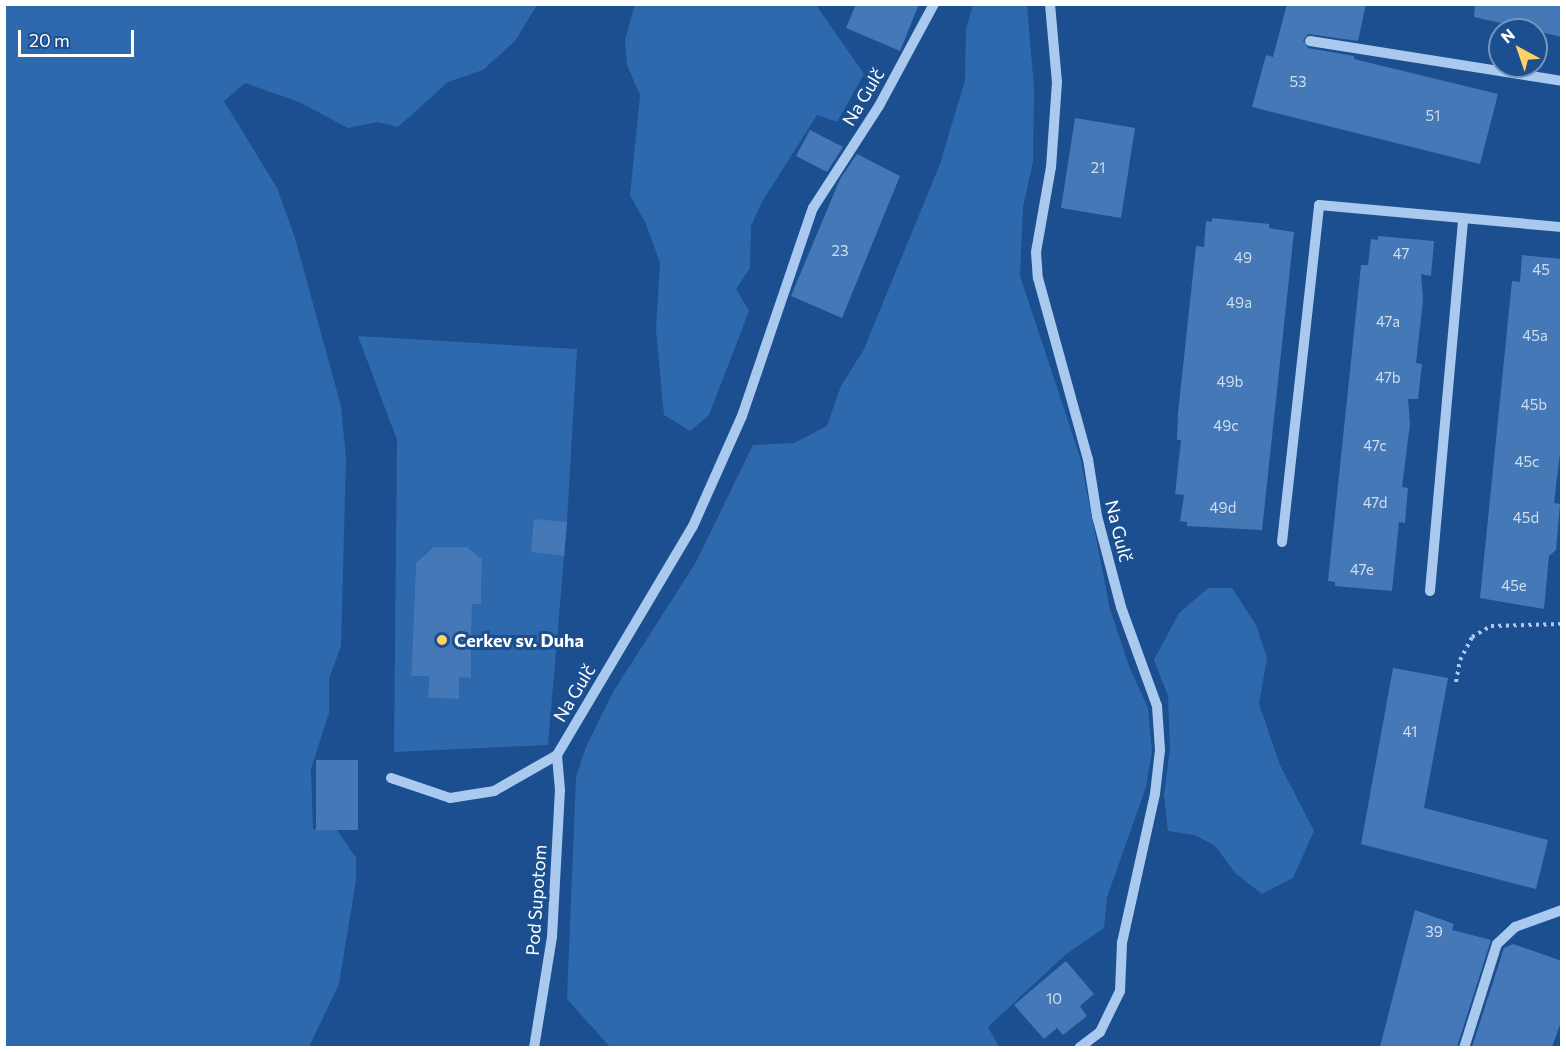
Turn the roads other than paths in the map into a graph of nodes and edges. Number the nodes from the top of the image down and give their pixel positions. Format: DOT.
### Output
graph roads {
  1 [pos="934,4"];
  2 [pos="1050,4"];
  3 [pos="1310,40"];
  4 [pos="1562,81"];
  5 [pos="1463,219"];
  6 [pos="1562,227"];
  7 [pos="1282,542"];
  8 [pos="1430,591"];
  9 [pos="557,755"];
  10 [pos="390,778"];
  11 [pos="1562,910"];
  12 [pos="534,1047"];
  13 [pos="1079,1047"];
  14 [pos="1464,1047"];
  1 -- 9 [label="street, Na Gulč"];
  2 -- 13 [label="street, Na Gulč"];
  3 -- 4 [label="street"];
  5 -- 6 [label="street"];
  5 -- 7 [label="street"];
  5 -- 8 [label="street"];
  9 -- 10 [label="street"];
  9 -- 12 [label="street, Pod Supotom"];
  11 -- 14 [label="street"];
}
